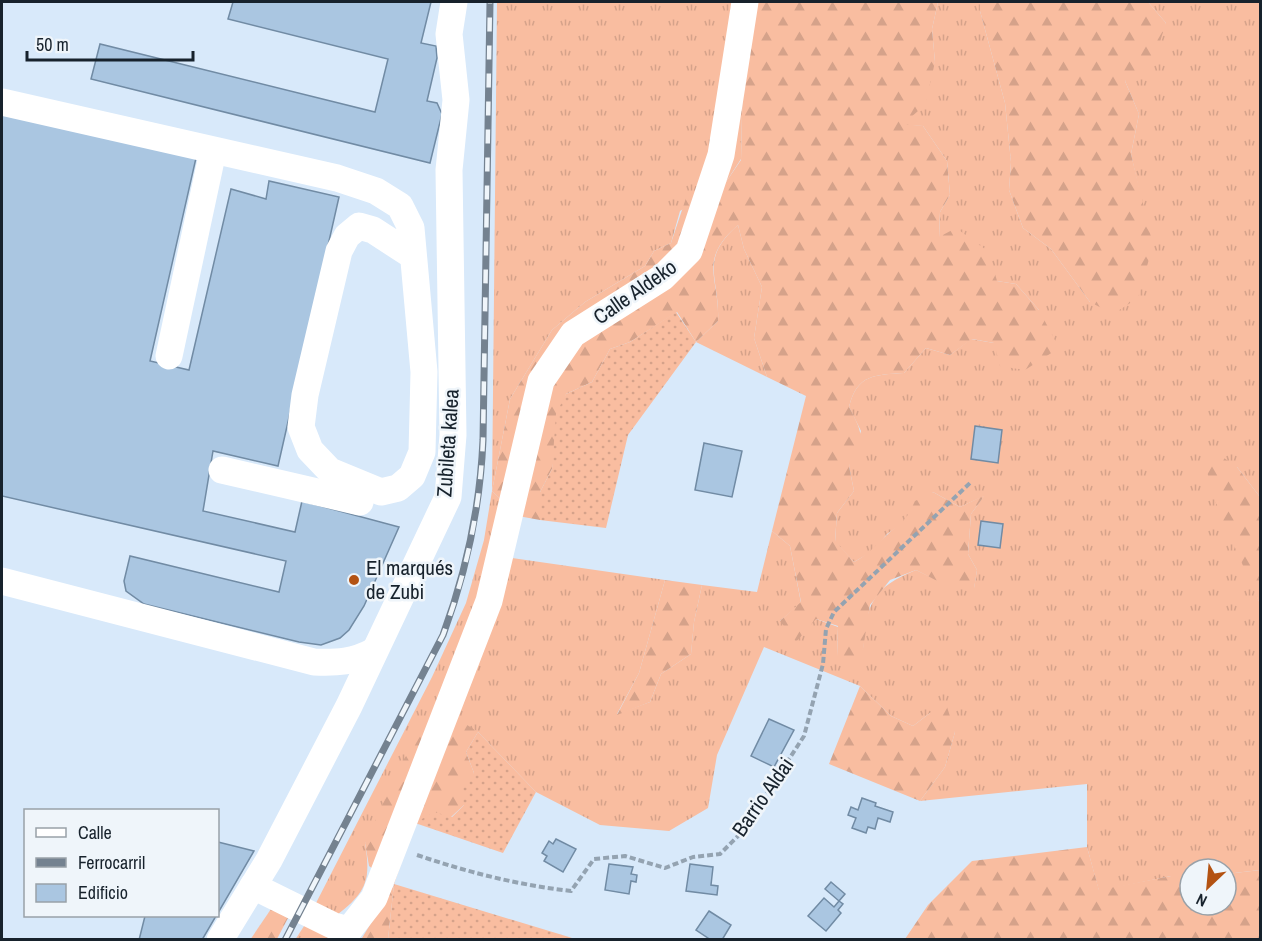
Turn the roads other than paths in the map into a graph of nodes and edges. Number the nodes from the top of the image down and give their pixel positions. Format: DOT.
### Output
graph roads {
  1 [pos="454,2"];
  2 [pos="745,2"];
  3 [pos="2,102"];
  4 [pos="213,151"];
  5 [pos="413,256"];
  6 [pos="169,356"];
  7 [pos="452,370"];
  8 [pos="424,372"];
  9 [pos="222,470"];
  10 [pos="363,487"];
  11 [pos="2,580"];
  12 [pos="374,651"];
  13 [pos="253,886"];
  14 [pos="344,935"];
  15 [pos="220,939"];
  1 -- 7 [label="street, Zubileta kalea"];
  2 -- 14 [label="street, Calle Aldeko"];
  3 -- 4 [label="street"];
  4 -- 5 [label="street"];
  4 -- 6 [label="street"];
  5 -- 8 [label="street"];
  5 -- 10 [label="street"];
  7 -- 8 [label="street"];
  7 -- 12 [label="street, Zubileta kalea"];
  8 -- 10 [label="street"];
  9 -- 10 [label="street"];
  11 -- 12 [label="street"];
  12 -- 13 [label="street, Zubileta kalea"];
  13 -- 14 [label="street"];
  13 -- 15 [label="street, Zubileta kalea"];
}
